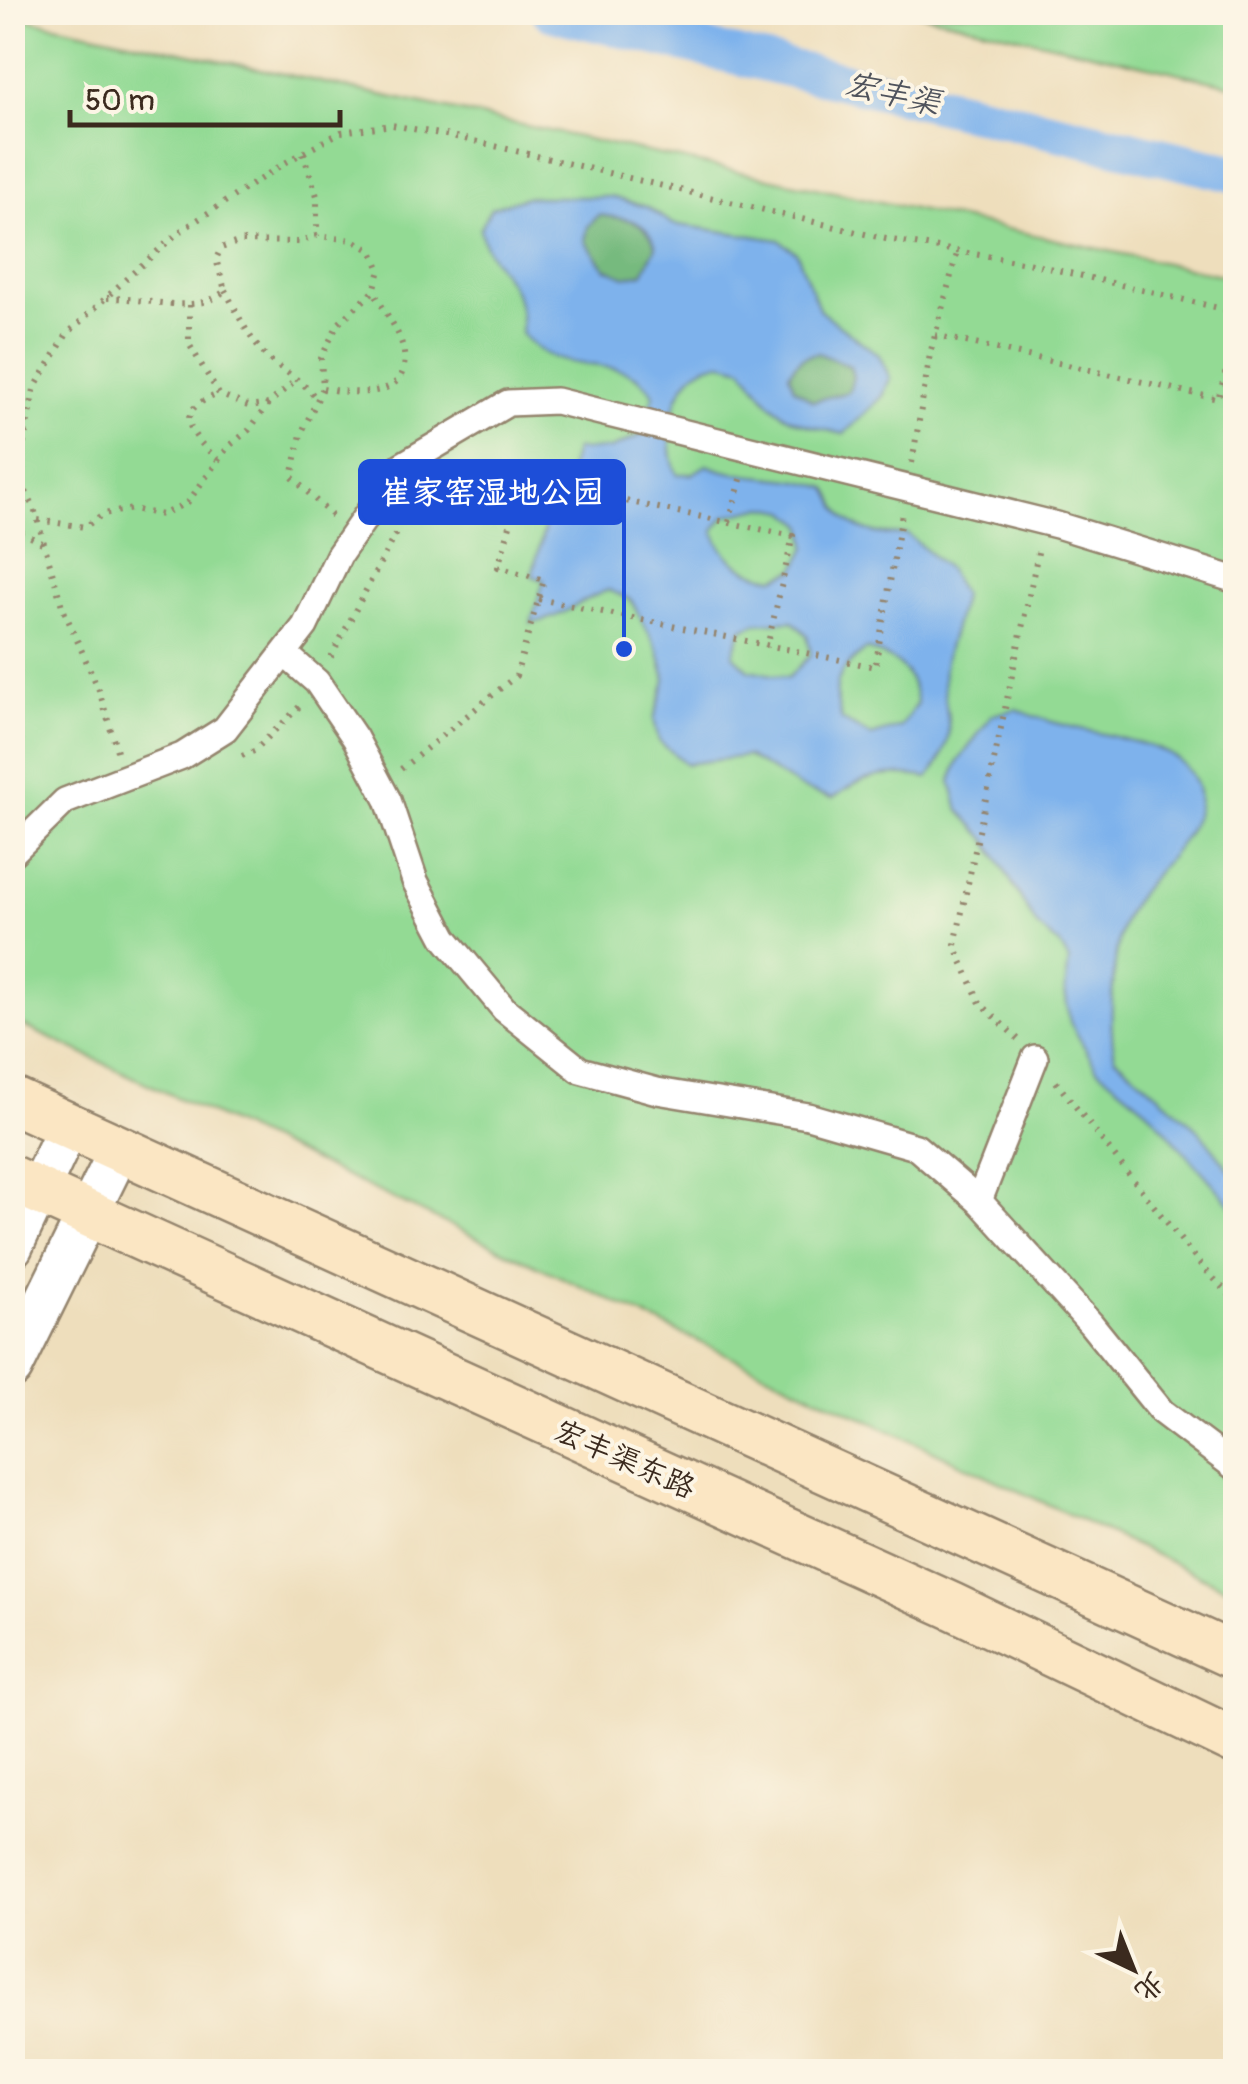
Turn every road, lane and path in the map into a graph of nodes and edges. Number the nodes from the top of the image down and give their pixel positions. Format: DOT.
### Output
graph roads {
  1 [pos="303,153"];
  2 [pos="318,236"];
  3 [pos="958,250"];
  4 [pos="225,290"];
  5 [pos="374,291"];
  6 [pos="106,298"];
  7 [pos="189,305"];
  8 [pos="1236,312"];
  9 [pos="936,335"];
  10 [pos="1236,336"];
  11 [pos="298,378"];
  12 [pos="323,388"];
  13 [pos="220,394"];
  14 [pos="316,399"];
  15 [pos="268,404"];
  16 [pos="749,450"];
  17 [pos="218,460"];
  18 [pos="454,465"];
  19 [pos="523,481"];
  20 [pos="907,488"];
  21 [pos="38,520"];
  22 [pos="729,522"];
  23 [pos="1045,522"];
  24 [pos="12,527"];
  25 [pos="357,529"];
  26 [pos="45,545"];
  27 [pos="1236,580"];
  28 [pos="538,598"];
  29 [pos="767,646"];
  30 [pos="284,654"];
  31 [pos="125,777"];
  32 [pos="380,786"];
  33 [pos="12,853"];
  34 [pos="1036,1058"];
  35 [pos="12,1100"];
  36 [pos="69,1126"];
  37 [pos="120,1149"];
  38 [pos="26,1185"];
  39 [pos="980,1201"];
  40 [pos="88,1216"];
  41 [pos="12,1247"];
  42 [pos="1236,1302"];
  43 [pos="12,1368"];
  44 [pos="1236,1468"];
  45 [pos="1236,1573"];
  46 [pos="1227,1588"];
  47 [pos="1236,1657"];
  48 [pos="1236,1742"];
  1 -- 2 [label="path"];
  1 -- 3 [label="path"];
  1 -- 6 [label="path"];
  2 -- 4 [label="path"];
  2 -- 5 [label="path"];
  3 -- 8 [label="path"];
  3 -- 9 [label="path"];
  4 -- 7 [label="path"];
  4 -- 11 [label="path"];
  5 -- 12 [label="path"];
  5 -- 12 [label="path"];
  6 -- 7 [label="path"];
  6 -- 21 [label="path"];
  7 -- 13 [label="path"];
  9 -- 10 [label="path"];
  9 -- 20 [label="path"];
  11 -- 14 [label="path"];
  11 -- 15 [label="path"];
  12 -- 14 [label="path"];
  13 -- 15 [label="path"];
  13 -- 17 [label="path"];
  14 -- 25 [label="path"];
  15 -- 17 [label="path"];
  16 -- 20 [label="street"];
  16 -- 22 [label="path"];
  16 -- 25 [label="street"];
  17 -- 21 [label="path"];
  18 -- 19 [label="path"];
  19 -- 22 [label="path"];
  19 -- 28 [label="path"];
  20 -- 23 [label="street"];
  20 -- 29 [label="path"];
  21 -- 26 [label="path"];
  22 -- 29 [label="path"];
  23 -- 27 [label="street"];
  23 -- 34 [label="path"];
  24 -- 26 [label="path"];
  25 -- 30 [label="street"];
  26 -- 31 [label="path"];
  28 -- 29 [label="path"];
  28 -- 32 [label="path"];
  30 -- 31 [label="street"];
  30 -- 32 [label="street"];
  31 -- 33 [label="street"];
  32 -- 39 [label="street"];
  34 -- 39 [label="street"];
  34 -- 42 [label="path"];
  35 -- 36 [label="main road"];
  36 -- 37 [label="main road"];
  36 -- 38 [label="street"];
  37 -- 40 [label="street"];
  37 -- 47 [label="main road"];
  38 -- 40 [label="main road, 宏丰渠东路"];
  38 -- 41 [label="street"];
  39 -- 44 [label="street"];
  40 -- 43 [label="street"];
  40 -- 48 [label="main road, 宏丰渠东路"];
  45 -- 46 [label="path"];
}
